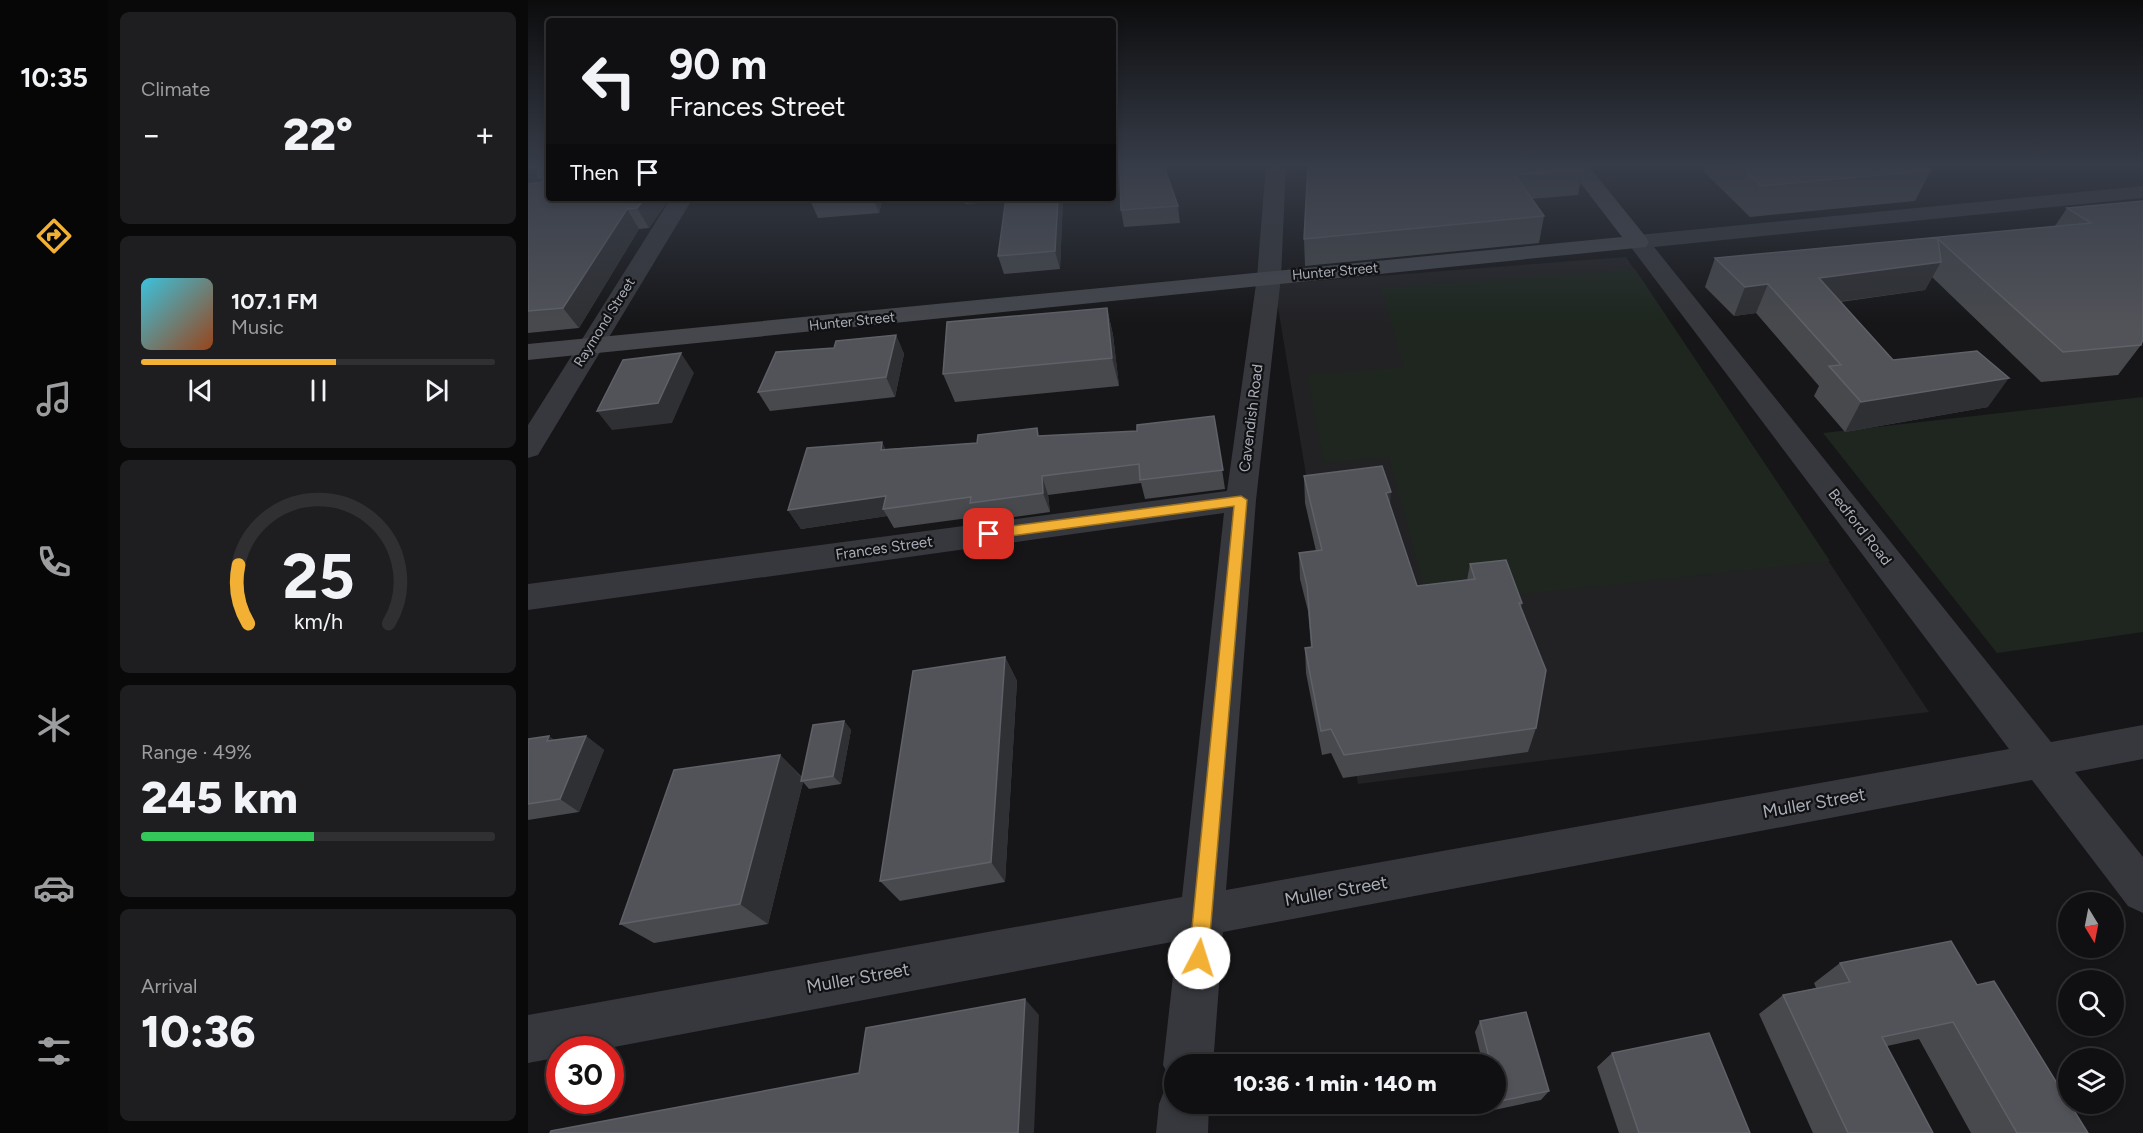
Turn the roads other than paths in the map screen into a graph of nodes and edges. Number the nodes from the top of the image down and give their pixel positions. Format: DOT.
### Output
graph roads {
  1 [pos="670,217"];
  2 [pos="1273,217"];
  3 [pos="1618,217"];
  4 [pos="1892,217"];
  5 [pos="1638,242"];
  6 [pos="1269,277"];
  7 [pos="589,346"];
  8 [pos="528,352"];
  9 [pos="528,448"];
  10 [pos="1241,500"];
  11 [pos="528,597"];
  12 [pos="2143,742"];
  13 [pos="2041,761"];
  14 [pos="2143,891"];
  15 [pos="1203,915"];
  16 [pos="528,1039"];
  17 [pos="1189,1054"];
  18 [pos="1183,1114"];
  19 [pos="1182,1133"];
  1 -- 7 [label="street, Raymond Street"];
  2 -- 6 [label="street, Cavendish Road"];
  3 -- 5 [label="main road, Bedford Road"];
  4 -- 5 [label="street, Hunter Street"];
  5 -- 6 [label="main road, Hunter Street"];
  5 -- 13 [label="street, Bedford Road"];
  6 -- 7 [label="main road, Hunter Street"];
  6 -- 10 [label="street, Cavendish Road"];
  7 -- 8 [label="main road, Hunter Street"];
  7 -- 9 [label="street, Raymond Street"];
  10 -- 11 [label="street, Frances Street"];
  10 -- 15 [label="street, Cavendish Road"];
  12 -- 13 [label="street, Muller Street"];
  13 -- 14 [label="street, Bedford Road"];
  13 -- 15 [label="street, Muller Street"];
  15 -- 16 [label="street, Muller Street"];
  15 -- 17 [label="street, Cavendish Road"];
  18 -- 19 [label="street"];
}
